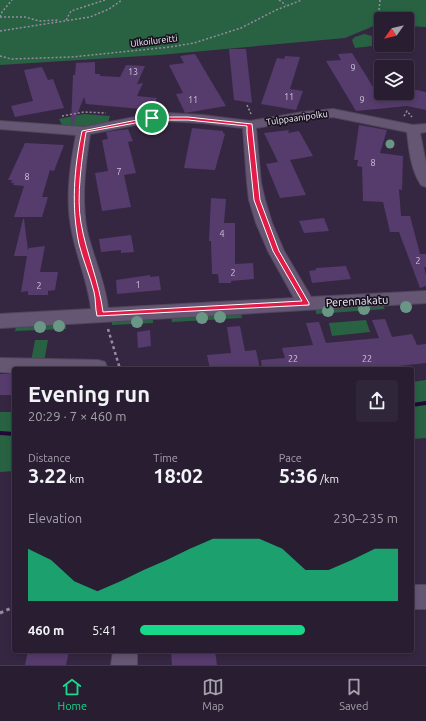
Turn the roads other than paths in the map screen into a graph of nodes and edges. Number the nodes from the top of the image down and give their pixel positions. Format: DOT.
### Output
graph roads {
  1 [pos="0,125"];
  2 [pos="250,125"];
  3 [pos="420,128"];
  4 [pos="84,131"];
  5 [pos="426,182"];
  6 [pos="426,297"];
  7 [pos="306,303"];
  8 [pos="0,321"];
  9 [pos="104,321"];
  10 [pos="0,365"];
  11 [pos="98,367"];
  12 [pos="426,596"];
  13 [pos="414,597"];
  14 [pos="125,653"];
  15 [pos="124,665"];
  1 -- 4 [label="street, Tulppaanipolku"];
  2 -- 3 [label="street, Tulppaanipolku"];
  2 -- 4 [label="street, Tulppaanipolku"];
  2 -- 7 [label="street"];
  3 -- 5 [label="street"];
  4 -- 9 [label="street"];
  6 -- 7 [label="street, Perennakatu"];
  7 -- 9 [label="street, Perennakatu"];
  8 -- 9 [label="street, Perennakatu"];
  10 -- 11 [label="street"];
  12 -- 13 [label="street"];
  14 -- 15 [label="street"];
}
